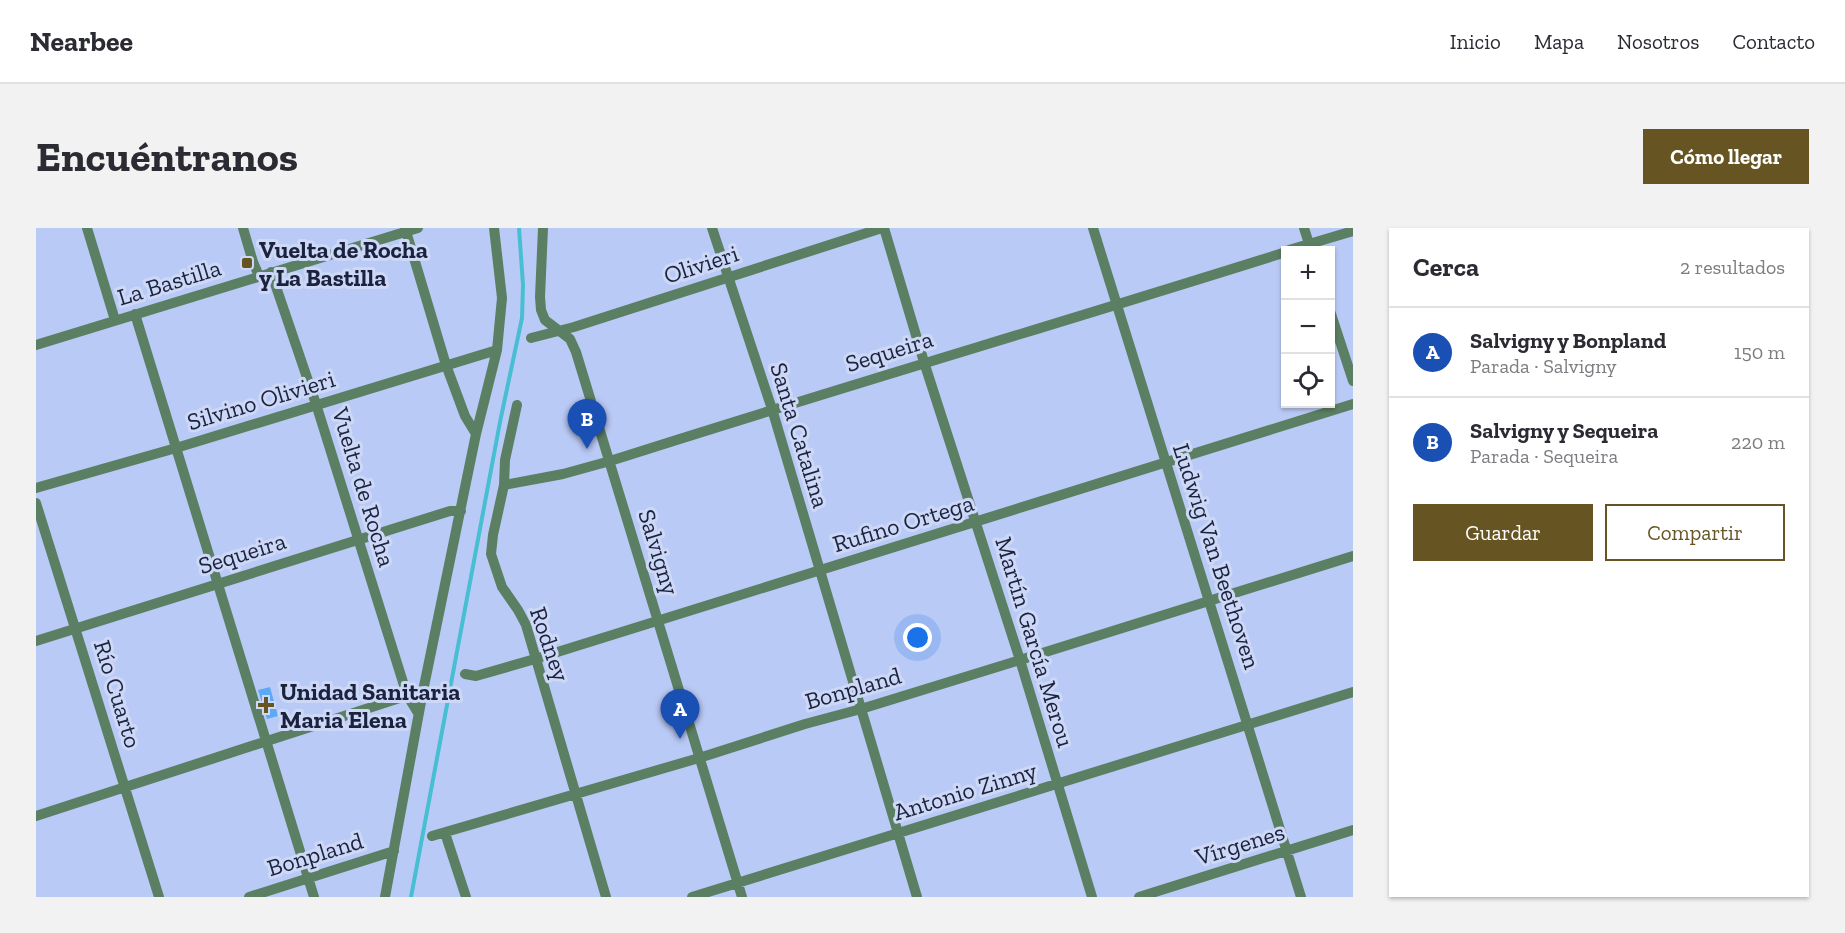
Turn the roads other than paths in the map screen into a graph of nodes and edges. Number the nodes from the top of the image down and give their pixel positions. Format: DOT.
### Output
graph roads {
  1 [pos="87,228"];
  2 [pos="243,228"];
  3 [pos="418,228"];
  4 [pos="494,228"];
  5 [pos="543,228"];
  6 [pos="712,228"];
  7 [pos="884,228"];
  8 [pos="1092,228"];
  9 [pos="1304,228"];
  10 [pos="405,230"];
  11 [pos="1353,231"];
  12 [pos="1310,246"];
  13 [pos="1313,246"];
  14 [pos="1281,253"];
  15 [pos="271,272"];
  16 [pos="260,276"];
  17 [pos="728,277"];
  18 [pos="1116,306"];
  19 [pos="135,314"];
  20 [pos="115,320"];
  21 [pos="1335,326"];
  22 [pos="559,330"];
  23 [pos="531,338"];
  24 [pos="36,345"];
  25 [pos="497,350"];
  26 [pos="924,362"];
  27 [pos="446,365"];
  28 [pos="1353,381"];
  29 [pos="316,404"];
  30 [pos="1353,404"];
  31 [pos="517,405"];
  32 [pos="772,409"];
  33 [pos="476,434"];
  34 [pos="176,448"];
  35 [pos="610,461"];
  36 [pos="1165,462"];
  37 [pos="504,485"];
  38 [pos="36,488"];
  39 [pos="36,503"];
  40 [pos="461,511"];
  41 [pos="976,522"];
  42 [pos="357,540"];
  43 [pos="1353,556"];
  44 [pos="820,571"];
  45 [pos="218,583"];
  46 [pos="1210,601"];
  47 [pos="657,620"];
  48 [pos="76,628"];
  49 [pos="36,641"];
  50 [pos="535,659"];
  51 [pos="1020,660"];
  52 [pos="465,674"];
  53 [pos="423,691"];
  54 [pos="1353,692"];
  55 [pos="407,695"];
  56 [pos="861,709"];
  57 [pos="418,713"];
  58 [pos="1249,725"];
  59 [pos="265,740"];
  60 [pos="699,759"];
  61 [pos="1057,785"];
  62 [pos="124,787"];
  63 [pos="575,795"];
  64 [pos="36,816"];
  65 [pos="1353,831"];
  66 [pos="445,833"];
  67 [pos="898,833"];
  68 [pos="432,836"];
  69 [pos="1287,851"];
  70 [pos="394,852"];
  71 [pos="309,878"];
  72 [pos="738,883"];
  73 [pos="159,897"];
  74 [pos="249,897"];
  75 [pos="314,897"];
  76 [pos="385,897"];
  77 [pos="466,897"];
  78 [pos="606,897"];
  79 [pos="692,897"];
  80 [pos="742,897"];
  81 [pos="917,897"];
  82 [pos="1092,897"];
  83 [pos="1139,897"];
  84 [pos="1301,897"];
  1 -- 20 [label="street"];
  2 -- 16 [label="street"];
  3 -- 10 [label="street, La Bastilla"];
  4 -- 25 [label="street"];
  5 -- 22 [label="street, Salvigny"];
  6 -- 17 [label="street, Santa Catalina"];
  7 -- 17 [label="street, Olivieri"];
  7 -- 26 [label="street, Martín García Merou"];
  8 -- 18 [label="street, Ludwig Van Beethoven"];
  9 -- 12 [label="street"];
  10 -- 15 [label="street, La Bastilla"];
  10 -- 27 [label="street"];
  11 -- 13 [label="street, Sequeira"];
  14 -- 18 [label="street, Sequeira"];
  15 -- 16 [label="street, La Bastilla"];
  15 -- 29 [label="street, Vuelta de Rocha"];
  16 -- 19 [label="street, La Bastilla"];
  17 -- 22 [label="street, Olivieri"];
  17 -- 32 [label="street, Santa Catalina"];
  18 -- 26 [label="street, Sequeira"];
  18 -- 36 [label="street, Ludwig Van Beethoven"];
  19 -- 20 [label="street, La Bastilla"];
  19 -- 34 [label="street"];
  20 -- 24 [label="street, La Bastilla"];
  21 -- 28 [label="street"];
  22 -- 23 [label="street, Olivieri"];
  22 -- 35 [label="street, Salvigny"];
  25 -- 27 [label="street, Silvino Olivieri"];
  25 -- 33 [label="street"];
  26 -- 32 [label="street, Sequeira"];
  26 -- 41 [label="street, Martín García Merou"];
  27 -- 29 [label="street, Silvino Olivieri"];
  27 -- 33 [label="street"];
  29 -- 34 [label="street, Silvino Olivieri"];
  29 -- 42 [label="street, Vuelta de Rocha"];
  30 -- 36 [label="street, Rufino Ortega"];
  31 -- 37 [label="street, Rodney"];
  32 -- 35 [label="street, Sequeira"];
  32 -- 44 [label="street, Santa Catalina"];
  33 -- 40 [label="street"];
  34 -- 38 [label="street, Silvino Olivieri"];
  34 -- 45 [label="street"];
  35 -- 37 [label="street, Sequeira"];
  35 -- 47 [label="street, Salvigny"];
  36 -- 41 [label="street, Rufino Ortega"];
  36 -- 46 [label="street, Ludwig Van Beethoven"];
  37 -- 50 [label="street, Rodney"];
  39 -- 48 [label="street, Río Cuarto"];
  40 -- 42 [label="street, Sequeira"];
  40 -- 53 [label="street"];
  41 -- 44 [label="street, Rufino Ortega"];
  41 -- 51 [label="street, Martín García Merou"];
  42 -- 45 [label="street, Sequeira"];
  42 -- 55 [label="street, Vuelta de Rocha"];
  43 -- 46 [label="street, Bonpland"];
  44 -- 47 [label="street, Rufino Ortega"];
  44 -- 56 [label="street, Santa Catalina"];
  45 -- 48 [label="street, Sequeira"];
  45 -- 59 [label="street"];
  46 -- 51 [label="street, Bonpland"];
  46 -- 58 [label="street, Ludwig Van Beethoven"];
  47 -- 50 [label="street, Rufino Ortega"];
  47 -- 60 [label="street, Salvigny"];
  48 -- 49 [label="street, Sequeira"];
  48 -- 62 [label="street, Río Cuarto"];
  50 -- 52 [label="street, Rufino Ortega"];
  50 -- 63 [label="street, Rodney"];
  51 -- 56 [label="street, Bonpland"];
  51 -- 61 [label="street, Martín García Merou"];
  53 -- 55 [label="street"];
  53 -- 57 [label="street"];
  54 -- 58 [label="street, Antonio Zinny"];
  55 -- 57 [label="street, Vuelta de Rocha"];
  55 -- 59 [label="street"];
  56 -- 60 [label="street, Bonpland"];
  56 -- 67 [label="street, Santa Catalina"];
  57 -- 70 [label="street"];
  58 -- 61 [label="street, Antonio Zinny"];
  58 -- 69 [label="street, Ludwig Van Beethoven"];
  59 -- 62 [label="street"];
  59 -- 71 [label="street"];
  60 -- 63 [label="street, Bonpland"];
  60 -- 72 [label="street, Salvigny"];
  61 -- 67 [label="street, Antonio Zinny"];
  61 -- 82 [label="street, Martín García Merou"];
  62 -- 64 [label="street"];
  62 -- 73 [label="street, Río Cuarto"];
  63 -- 66 [label="street, Bonpland"];
  63 -- 78 [label="street, Rodney"];
  65 -- 69 [label="street, Vírgenes"];
  66 -- 68 [label="street, Bonpland"];
  66 -- 77 [label="street"];
  67 -- 72 [label="street, Antonio Zinny"];
  67 -- 81 [label="street, Santa Catalina"];
  69 -- 83 [label="street, Vírgenes"];
  69 -- 84 [label="street, Ludwig Van Beethoven"];
  70 -- 71 [label="street, Bonpland"];
  70 -- 76 [label="street"];
  71 -- 74 [label="street, Bonpland"];
  71 -- 75 [label="street"];
  72 -- 79 [label="street, Antonio Zinny"];
  72 -- 80 [label="street, Salvigny"];
}
